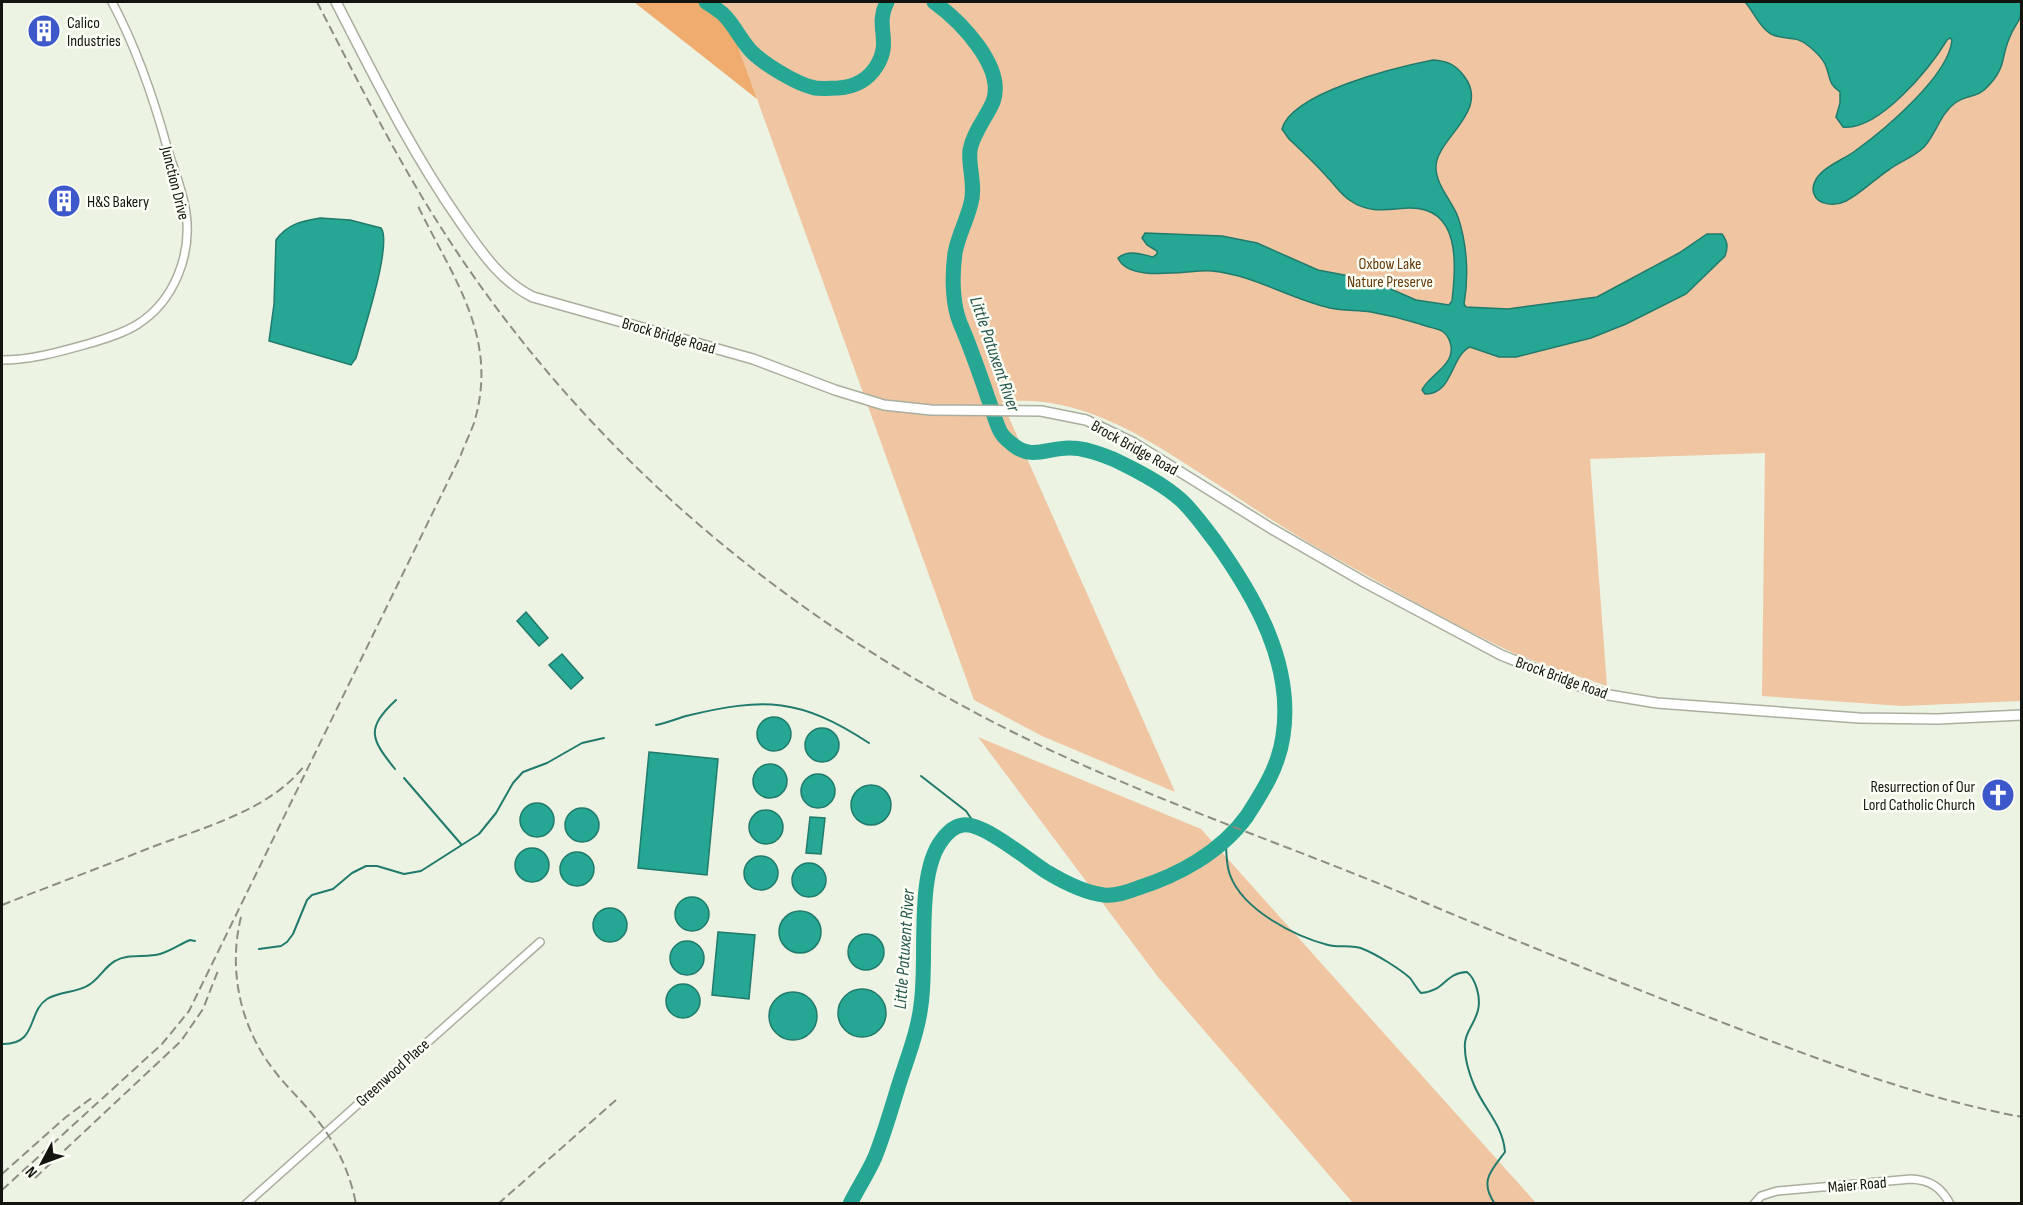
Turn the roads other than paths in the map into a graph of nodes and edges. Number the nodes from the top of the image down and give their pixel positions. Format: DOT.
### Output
graph roads {
  1 [pos="112,2"];
  2 [pos="336,2"];
  3 [pos="2,360"];
  4 [pos="2022,715"];
  5 [pos="540,942"];
  6 [pos="1755,1202"];
  7 [pos="246,1203"];
  8 [pos="1950,1203"];
  1 -- 3 [label="street, Junction Drive"];
  2 -- 4 [label="street, Brock Bridge Road"];
  5 -- 7 [label="street, Greenwood Place"];
  6 -- 8 [label="street, Maier Road"];
}
